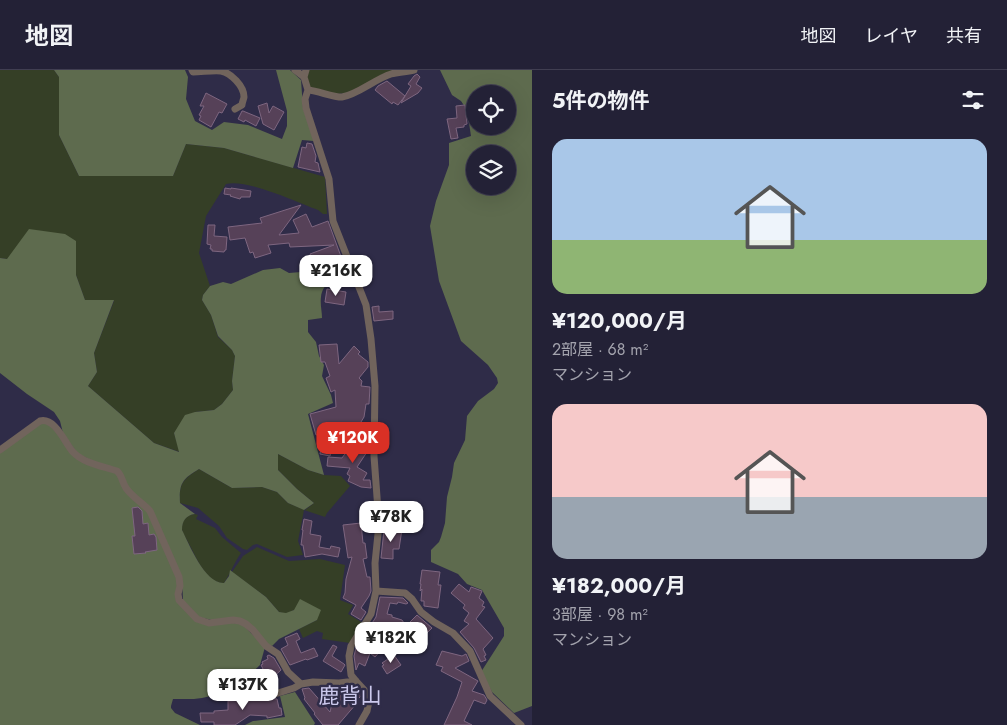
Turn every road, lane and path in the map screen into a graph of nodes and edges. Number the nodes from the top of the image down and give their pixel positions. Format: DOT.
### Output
graph roads {
  1 [pos="192,70"];
  2 [pos="295,70"];
  3 [pos="414,70"];
  4 [pos="305,74"];
  5 [pos="308,90"];
  6 [pos="235,109"];
  7 [pos="0,450"];
  8 [pos="376,591"];
  9 [pos="356,682"];
  10 [pos="301,684"];
  11 [pos="234,693"];
  12 [pos="359,725"];
  13 [pos="521,725"];
  1 -- 6 [label="street"];
  2 -- 4 [label="street"];
  3 -- 5 [label="street"];
  4 -- 5 [label="street"];
  5 -- 8 [label="street"];
  7 -- 10 [label="street"];
  8 -- 9 [label="street"];
  8 -- 13 [label="street"];
  9 -- 10 [label="street"];
  9 -- 12 [label="street"];
  10 -- 11 [label="street"];
}
